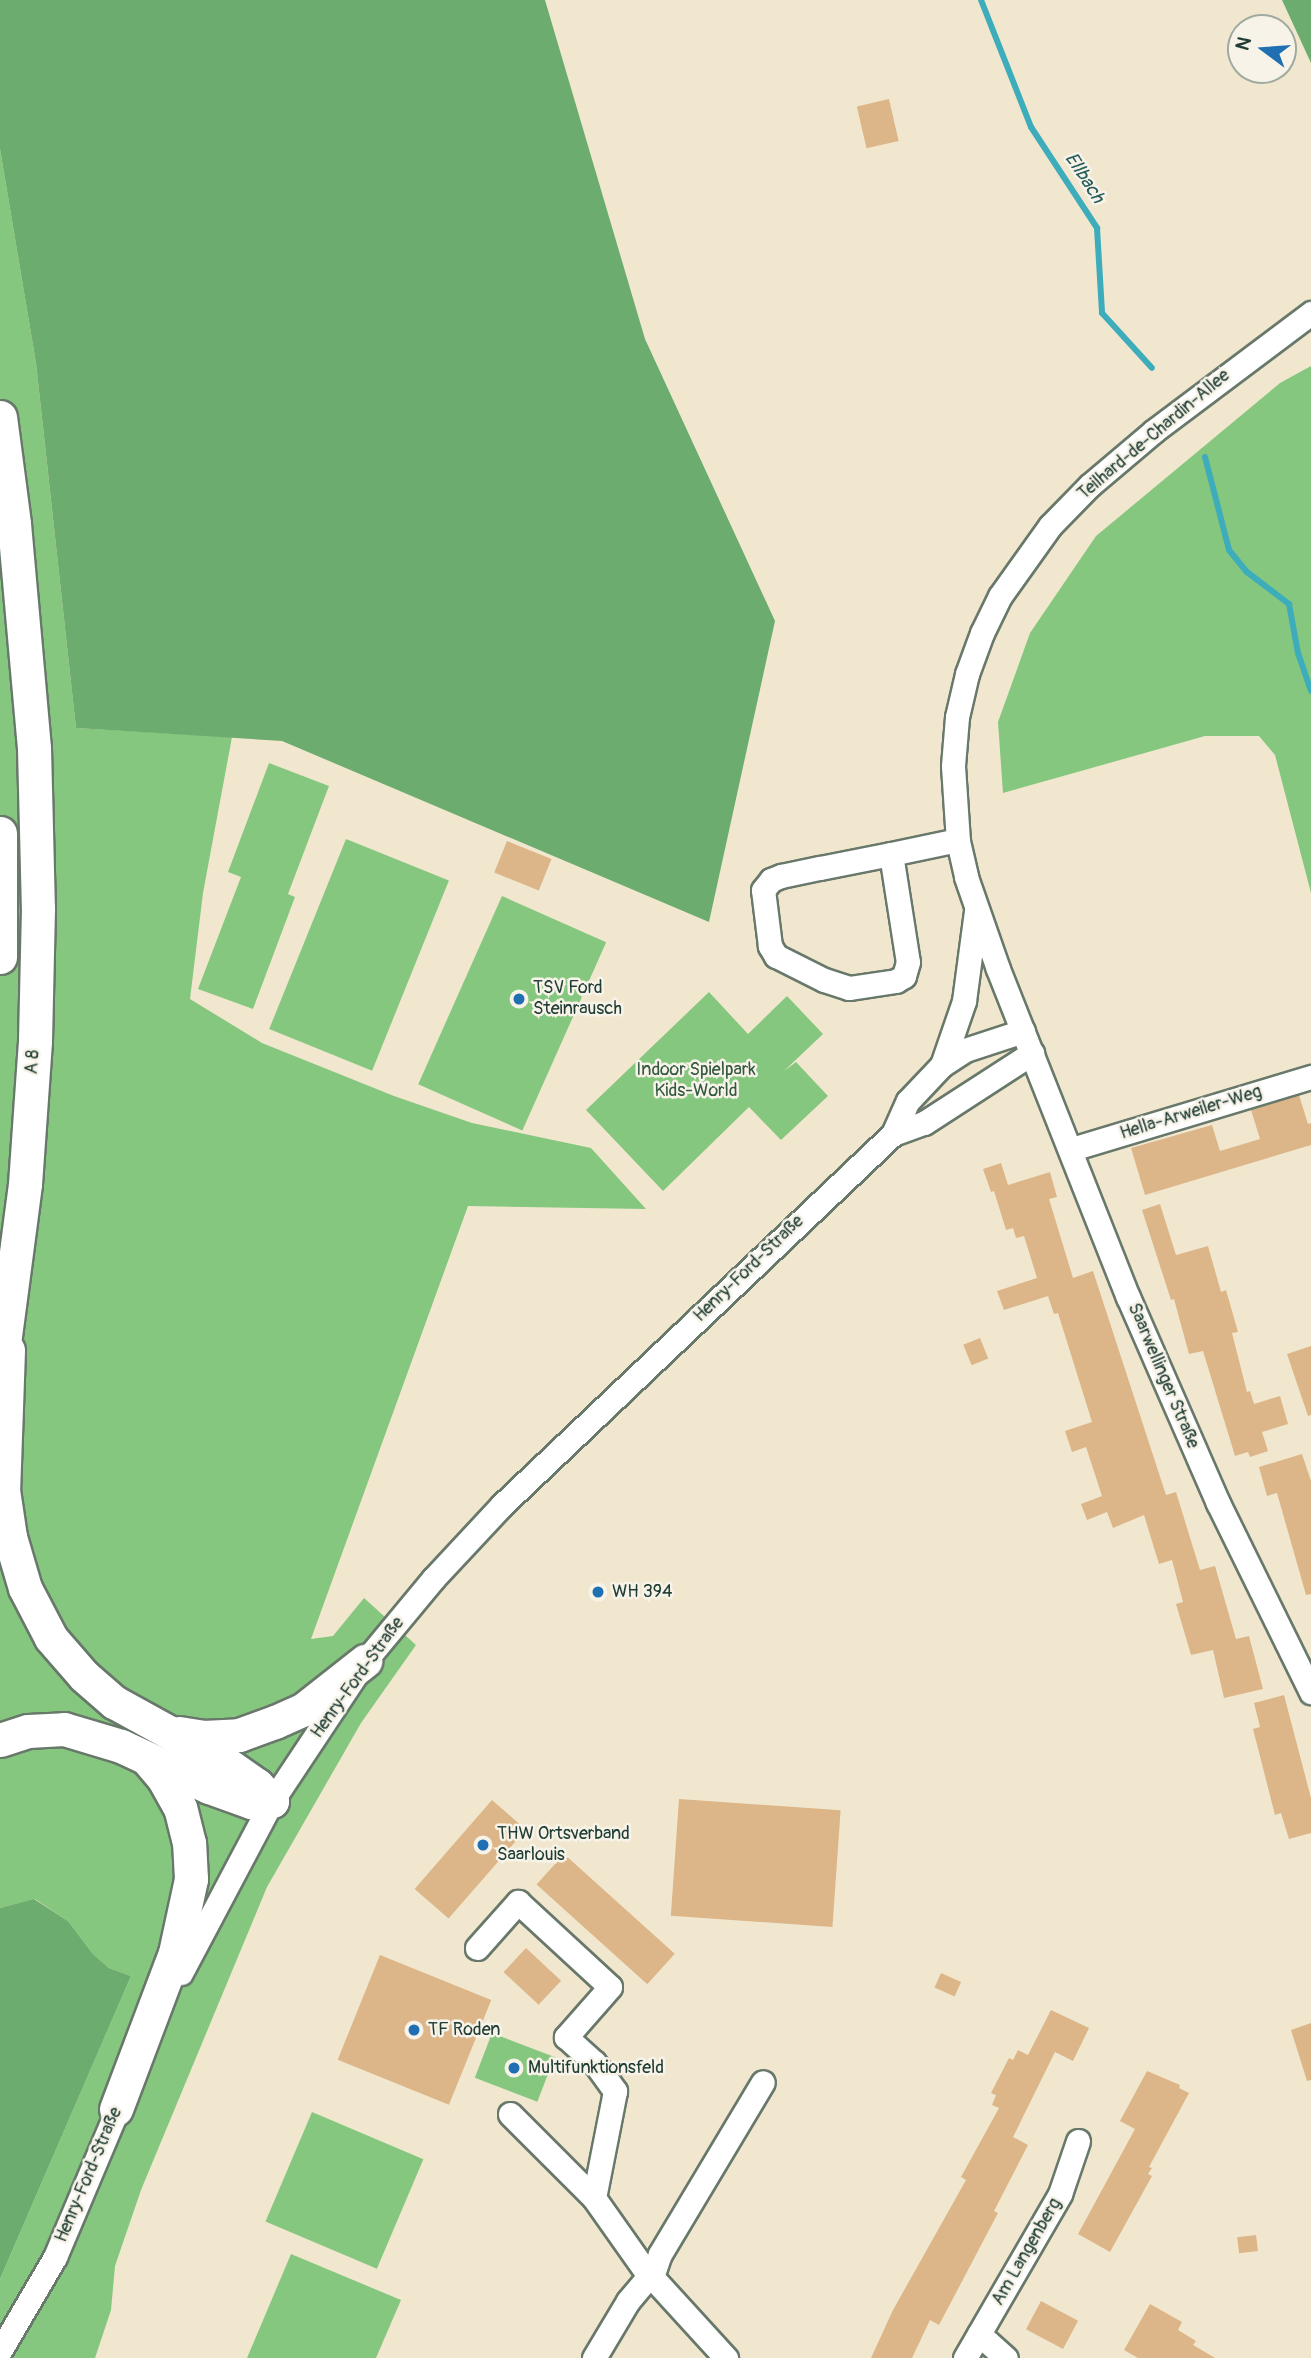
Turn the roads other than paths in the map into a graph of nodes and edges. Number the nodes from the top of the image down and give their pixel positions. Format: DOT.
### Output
graph roads {
  1 [pos="1311,313"];
  2 [pos="0,417"];
  3 [pos="0,832"];
  4 [pos="958,840"];
  5 [pos="891,853"];
  6 [pos="976,908"];
  7 [pos="0,957"];
  8 [pos="1023,1031"];
  9 [pos="1032,1053"];
  10 [pos="942,1065"];
  11 [pos="1311,1077"];
  12 [pos="892,1134"];
  13 [pos="1072,1149"];
  14 [pos="9,1324"];
  15 [pos="0,1374"];
  16 [pos="365,1661"];
  17 [pos="1311,1692"];
  18 [pos="166,1730"];
  19 [pos="0,1740"];
  20 [pos="148,1759"];
  21 [pos="272,1801"];
  22 [pos="477,1948"];
  23 [pos="763,2082"];
  24 [pos="116,2109"];
  25 [pos="510,2113"];
  26 [pos="1078,2141"];
  27 [pos="594,2199"];
  28 [pos="650,2277"];
  29 [pos="979,2334"];
  30 [pos="0,2351"];
  31 [pos="594,2358"];
  32 [pos="726,2358"];
  33 [pos="965,2358"];
  34 [pos="1006,2358"];
  1 -- 4 [label="street, Teilhard-de-Chardin-Allee"];
  2 -- 14 [label="highway, A 8 / A 8"];
  3 -- 7 [label="highway"];
  4 -- 5 [label="street"];
  4 -- 6 [label="street, Teilhard-de-Chardin-Allee"];
  5 -- 5 [label="street"];
  6 -- 8 [label="street, Teilhard-de-Chardin-Allee"];
  6 -- 10 [label="street"];
  8 -- 9 [label="street, Teilhard-de-Chardin-Allee"];
  8 -- 10 [label="street, Henry-Ford-Straße"];
  9 -- 12 [label="street, Henry-Ford-Straße"];
  9 -- 13 [label="street, Saarwellinger Straße"];
  10 -- 12 [label="street, Henry-Ford-Straße"];
  11 -- 13 [label="street, Hella-Arweiler-Weg"];
  12 -- 16 [label="street, Henry-Ford-Straße"];
  13 -- 17 [label="street, Saarwellinger Straße"];
  14 -- 15 [label="highway, A 8 / A 8"];
  14 -- 18 [label="highway"];
  16 -- 18 [label="highway"];
  16 -- 21 [label="street, Henry-Ford-Straße"];
  18 -- 21 [label="highway"];
  19 -- 20 [label="highway"];
  20 -- 21 [label="highway"];
  20 -- 24 [label="highway"];
  21 -- 24 [label="street, Henry-Ford-Straße"];
  22 -- 27 [label="street"];
  23 -- 28 [label="street"];
  24 -- 30 [label="street, Henry-Ford-Straße"];
  25 -- 27 [label="street"];
  26 -- 29 [label="street, Am Langenberg"];
  27 -- 28 [label="street"];
  28 -- 31 [label="street"];
  28 -- 32 [label="street"];
  29 -- 33 [label="street, Am Langenberg"];
  29 -- 34 [label="street"];
}
